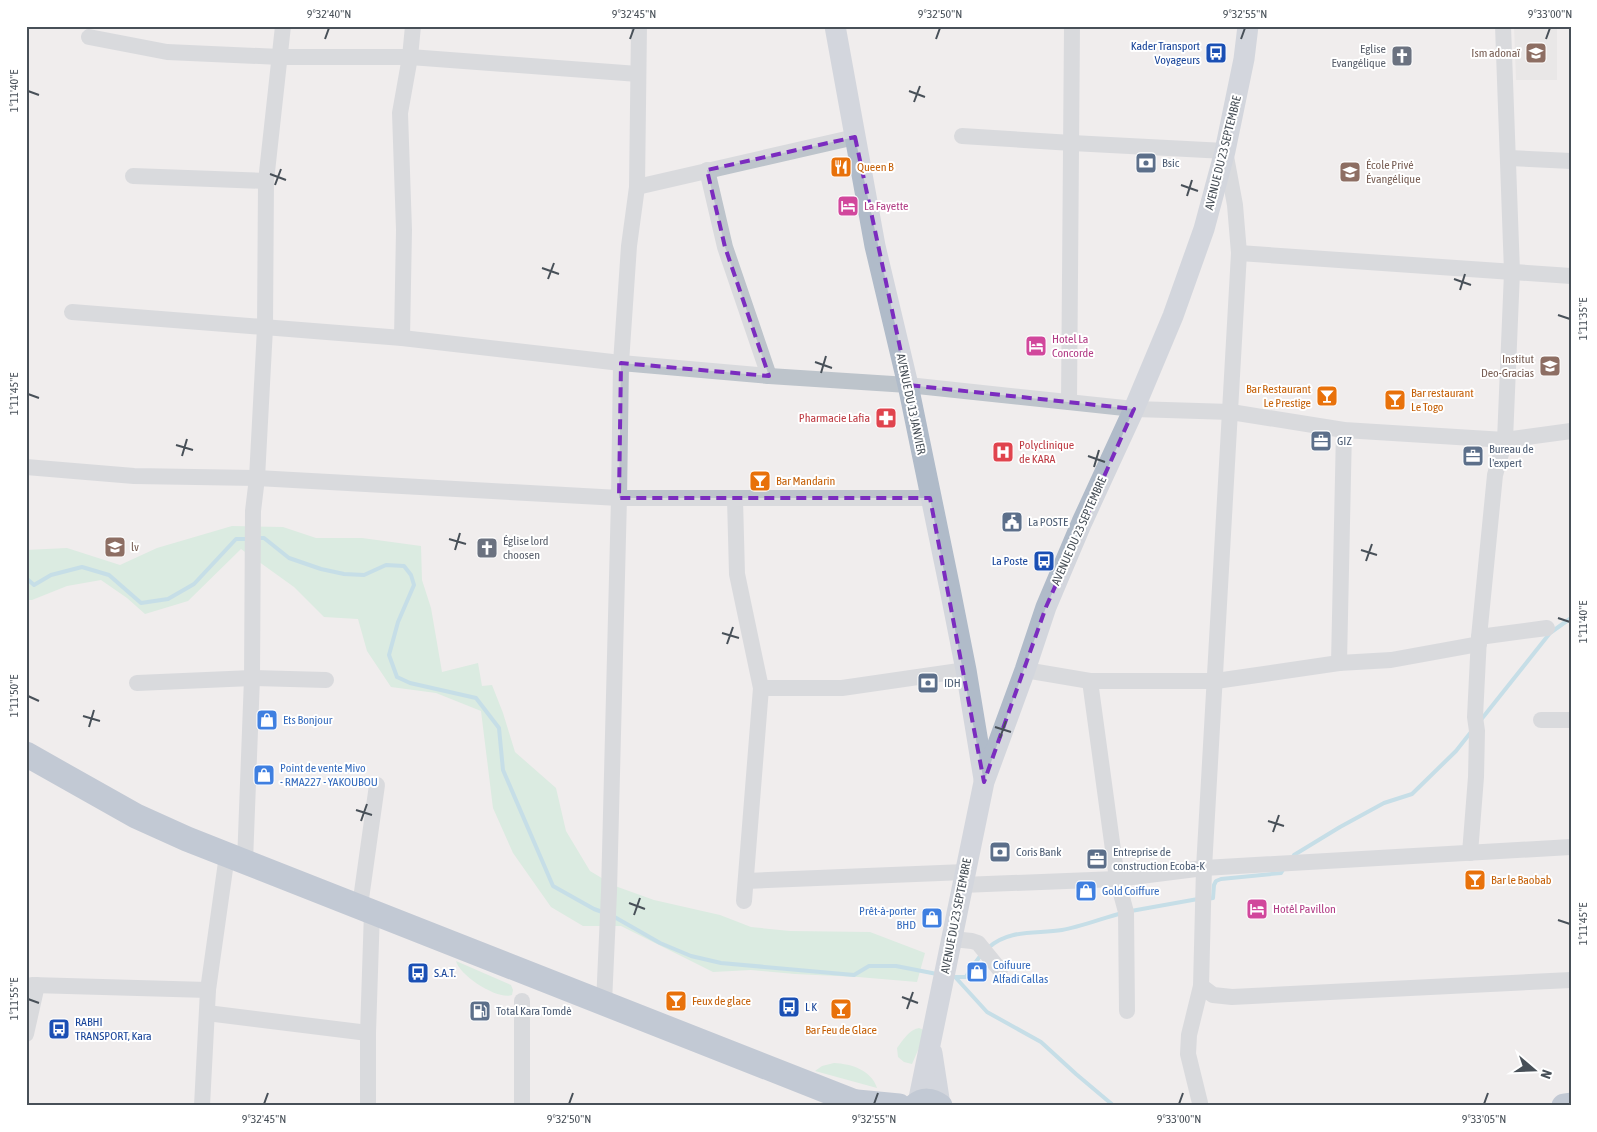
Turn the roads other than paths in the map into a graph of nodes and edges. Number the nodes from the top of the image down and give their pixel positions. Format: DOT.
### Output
graph roads {
  1 [pos="283,26"];
  2 [pos="413,26"];
  3 [pos="639,26"];
  4 [pos="835,26"];
  5 [pos="1072,26"];
  6 [pos="1248,26"];
  7 [pos="1503,26"];
  8 [pos="88,37"];
  9 [pos="280,57"];
  10 [pos="410,58"];
  11 [pos="638,74"];
  12 [pos="962,136"];
  13 [pos="855,137"];
  14 [pos="1072,144"];
  15 [pos="1226,151"];
  16 [pos="1509,158"];
  17 [pos="1571,161"];
  18 [pos="707,170"];
  19 [pos="133,176"];
  20 [pos="266,181"];
  21 [pos="637,186"];
  22 [pos="1239,253"];
  23 [pos="1512,272"];
  24 [pos="1571,276"];
  25 [pos="72,312"];
  26 [pos="265,328"];
  27 [pos="402,338"];
  28 [pos="621,363"];
  29 [pos="769,376"];
  30 [pos="908,385"];
  31 [pos="1069,402"];
  32 [pos="1134,409"];
  33 [pos="1231,412"];
  34 [pos="1344,430"];
  35 [pos="1571,431"];
  36 [pos="1505,440"];
  37 [pos="26,467"];
  38 [pos="257,478"];
  39 [pos="619,498"];
  40 [pos="930,498"];
  41 [pos="735,499"];
  42 [pos="1546,628"];
  43 [pos="1479,641"];
  44 [pos="1339,663"];
  45 [pos="966,670"];
  46 [pos="1025,670"];
  47 [pos="252,678"];
  48 [pos="326,680"];
  49 [pos="1090,681"];
  50 [pos="1216,681"];
  51 [pos="137,683"];
  52 [pos="761,688"];
  53 [pos="1541,720"];
  54 [pos="1571,720"];
  55 [pos="26,754"];
  56 [pos="984,782"];
  57 [pos="377,785"];
  58 [pos="1571,847"];
  59 [pos="1470,853"];
  60 [pos="236,858"];
  61 [pos="1204,868"];
  62 [pos="963,879"];
  63 [pos="1118,879"];
  64 [pos="746,881"];
  65 [pos="744,901"];
  66 [pos="366,908"];
  67 [pos="952,939"];
  68 [pos="1000,970"];
  69 [pos="1571,980"];
  70 [pos="1201,986"];
  71 [pos="208,990"];
  72 [pos="522,1001"];
  73 [pos="604,1003"];
  74 [pos="1127,1011"];
  75 [pos="206,1014"];
  76 [pos="368,1033"];
  77 [pos="26,1034"];
  78 [pos="1200,1103"];
  79 [pos="861,1104"];
  80 [pos="922,1105"];
  81 [pos="1571,1105"];
  82 [pos="202,1106"];
  83 [pos="368,1106"];
  84 [pos="522,1106"];
  85 [pos="1564,1106"];
  1 -- 9 [label="street"];
  2 -- 10 [label="street"];
  3 -- 11 [label="street"];
  4 -- 13 [label="main road, AVENUE DU 13 JANVIER"];
  5 -- 14 [label="street"];
  6 -- 15 [label="main road, AVENUE DU 23 SEPTEMBRE"];
  7 -- 16 [label="street"];
  8 -- 9 [label="street"];
  9 -- 10 [label="street"];
  9 -- 20 [label="street"];
  10 -- 11 [label="street"];
  10 -- 27 [label="street"];
  11 -- 21 [label="street"];
  12 -- 14 [label="street"];
  13 -- 18 [label="street"];
  13 -- 30 [label="main road, AVENUE DU 13 JANVIER"];
  14 -- 15 [label="street"];
  14 -- 31 [label="street"];
  15 -- 22 [label="street"];
  15 -- 32 [label="main road, AVENUE DU 23 SEPTEMBRE"];
  16 -- 17 [label="street"];
  16 -- 23 [label="street"];
  18 -- 21 [label="street"];
  18 -- 29 [label="street"];
  19 -- 20 [label="street"];
  20 -- 26 [label="street"];
  21 -- 28 [label="street"];
  22 -- 23 [label="street"];
  22 -- 33 [label="street"];
  23 -- 24 [label="street"];
  23 -- 36 [label="street"];
  25 -- 26 [label="street"];
  26 -- 27 [label="street"];
  26 -- 38 [label="street"];
  27 -- 28 [label="street"];
  28 -- 29 [label="street"];
  28 -- 39 [label="street"];
  29 -- 30 [label="street"];
  30 -- 31 [label="street"];
  30 -- 40 [label="main road, AVENUE DU 13 JANVIER"];
  31 -- 32 [label="street"];
  32 -- 33 [label="street"];
  32 -- 46 [label="main road, AVENUE DU 23 SEPTEMBRE"];
  33 -- 34 [label="street"];
  33 -- 50 [label="street"];
  34 -- 36 [label="street"];
  34 -- 44 [label="street"];
  35 -- 36 [label="street"];
  36 -- 43 [label="street"];
  37 -- 38 [label="street"];
  38 -- 39 [label="street"];
  38 -- 47 [label="street"];
  39 -- 41 [label="street"];
  39 -- 73 [label="street"];
  40 -- 41 [label="street"];
  40 -- 45 [label="main road, AVENUE DU 13 JANVIER"];
  41 -- 52 [label="street"];
  42 -- 43 [label="street"];
  43 -- 44 [label="street"];
  43 -- 59 [label="street"];
  44 -- 50 [label="street"];
  45 -- 52 [label="street"];
  45 -- 56 [label="main road, AVENUE DU 13 JANVIER"];
  46 -- 49 [label="street"];
  46 -- 56 [label="main road, AVENUE DU 23 SEPTEMBRE"];
  47 -- 48 [label="street"];
  47 -- 51 [label="street"];
  47 -- 60 [label="street"];
  49 -- 50 [label="street"];
  49 -- 63 [label="street"];
  50 -- 61 [label="street"];
  52 -- 64 [label="street"];
  53 -- 54 [label="street"];
  55 -- 60 [label="highway"];
  56 -- 62 [label="main road, AVENUE DU 23 SEPTEMBRE"];
  57 -- 66 [label="street"];
  58 -- 59 [label="street"];
  59 -- 61 [label="street"];
  60 -- 66 [label="highway"];
  60 -- 71 [label="street"];
  61 -- 63 [label="street"];
  61 -- 70 [label="street"];
  62 -- 63 [label="street"];
  62 -- 64 [label="street"];
  62 -- 67 [label="main road, AVENUE DU 23 SEPTEMBRE"];
  63 -- 74 [label="street"];
  64 -- 65 [label="street"];
  66 -- 73 [label="highway"];
  66 -- 76 [label="street"];
  67 -- 68 [label="street"];
  67 -- 80 [label="main road, AVENUE DU 23 SEPTEMBRE"];
  69 -- 70 [label="street"];
  70 -- 78 [label="street"];
  71 -- 75 [label="street"];
  71 -- 77 [label="street"];
  72 -- 84 [label="street"];
  73 -- 79 [label="highway"];
  75 -- 76 [label="street"];
  75 -- 82 [label="street"];
  76 -- 83 [label="street"];
  79 -- 80 [label="highway"];
  81 -- 85 [label="highway"];
}
